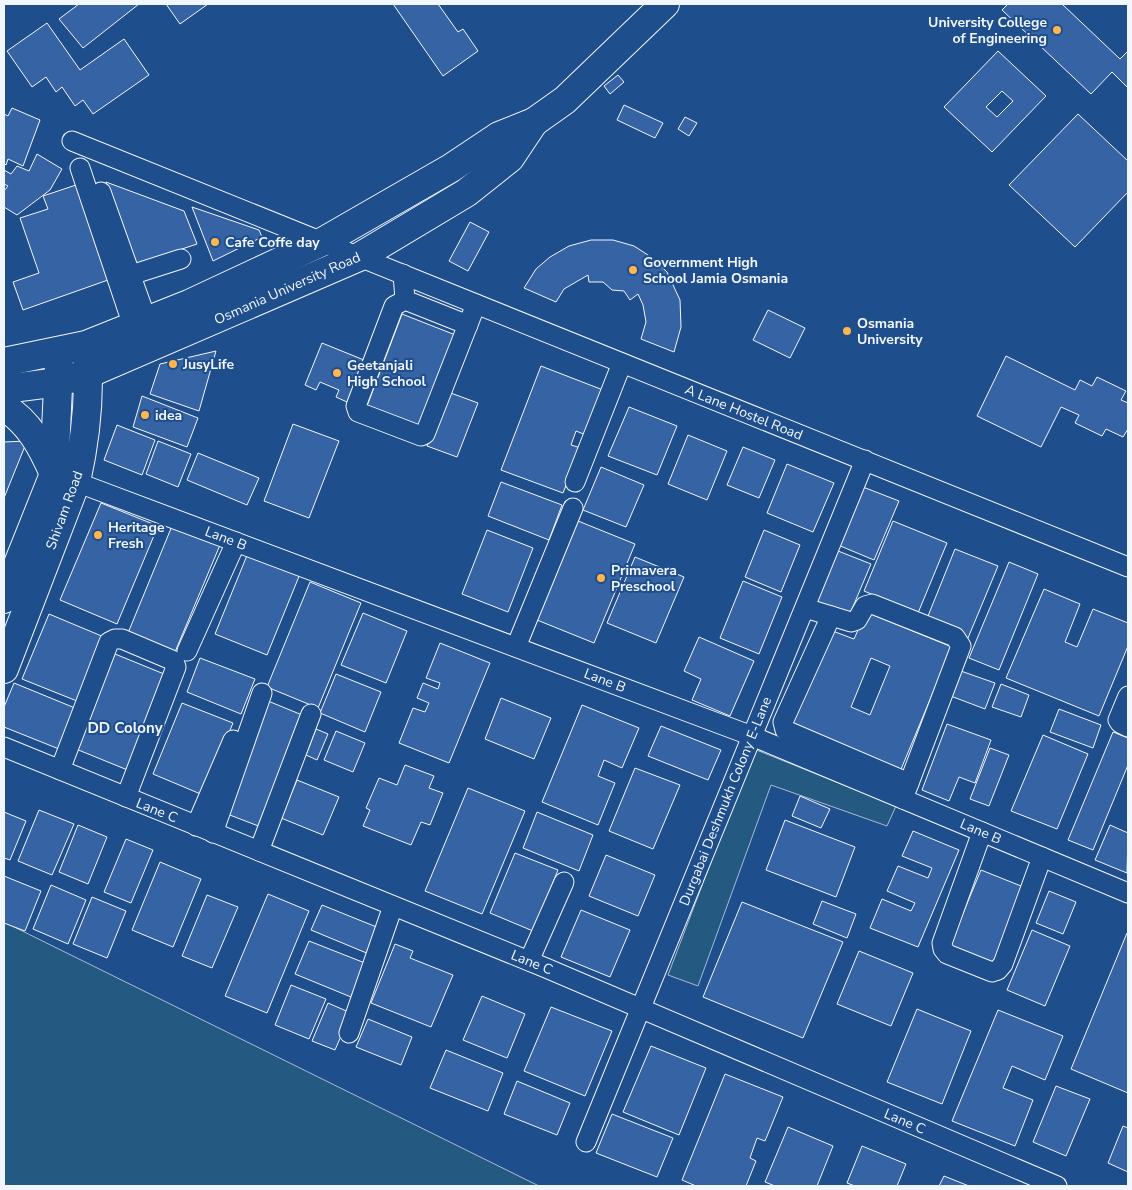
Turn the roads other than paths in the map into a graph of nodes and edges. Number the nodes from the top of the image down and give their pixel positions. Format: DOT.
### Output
graph roads {
  1 [pos="665,4"];
  2 [pos="534,122"];
  3 [pos="72,141"];
  4 [pos="80,168"];
  5 [pos="102,192"];
  6 [pos="324,241"];
  7 [pos="359,257"];
  8 [pos="181,259"];
  9 [pos="403,274"];
  10 [pos="131,275"];
  11 [pos="405,300"];
  12 [pos="476,304"];
  13 [pos="140,323"];
  14 [pos="468,325"];
  15 [pos="86,345"];
  16 [pos="58,351"];
  17 [pos="4,362"];
  18 [pos="622,363"];
  19 [pos="88,374"];
  20 [pos="59,382"];
  21 [pos="4,389"];
  22 [pos="4,407"];
  23 [pos="865,460"];
  24 [pos="65,478"];
  25 [pos="575,482"];
  26 [pos="573,508"];
  27 [pos="236,542"];
  28 [pos="1128,567"];
  29 [pos="4,599"];
  30 [pos="805,608"];
  31 [pos="831,616"];
  32 [pos="516,647"];
  33 [pos="187,651"];
  34 [pos="4,669"];
  35 [pos="262,693"];
  36 [pos="1128,696"];
  37 [pos="311,714"];
  38 [pos="1128,727"];
  39 [pos="238,728"];
  40 [pos="752,736"];
  41 [pos="4,748"];
  42 [pos="60,770"];
  43 [pos="906,791"];
  44 [pos="126,797"];
  45 [pos="205,829"];
  46 [pos="982,832"];
  47 [pos="259,851"];
  48 [pos="1042,857"];
  49 [pos="564,882"];
  50 [pos="1128,893"];
  51 [pos="393,906"];
  52 [pos="529,961"];
  53 [pos="641,1007"];
  54 [pos="349,1033"];
  55 [pos="586,1142"];
  56 [pos="1057,1186"];
  1 -- 2 [label="main road, Osmania University Road"];
  2 -- 6 [label="main road, Osmania University Road"];
  2 -- 7 [label="main road, Osmania University Road"];
  3 -- 6 [label="street, A Lane Hostel Road"];
  4 -- 13 [label="street"];
  5 -- 10 [label="street"];
  6 -- 7 [label="street, A Lane Hostel Road"];
  6 -- 13 [label="main road, Osmania University Road"];
  7 -- 9 [label="street, A Lane Hostel Road"];
  7 -- 19 [label="main road, Osmania University Road"];
  8 -- 10 [label="street"];
  9 -- 11 [label="street"];
  9 -- 12 [label="street, A Lane Hostel Road"];
  10 -- 13 [label="street"];
  11 -- 14 [label="street"];
  11 -- 14 [label="street"];
  12 -- 14 [label="street"];
  12 -- 18 [label="street, A Lane Hostel Road"];
  13 -- 15 [label="main road, Osmania University Road"];
  15 -- 16 [label="main road, Osmania University Road"];
  15 -- 19 [label="main road, Shivam Road"];
  16 -- 17 [label="main road, Osmania University Road"];
  16 -- 20 [label="main road, Shivam Road"];
  18 -- 23 [label="street, A Lane Hostel Road"];
  18 -- 25 [label="street"];
  19 -- 20 [label="main road, Osmania University Road"];
  19 -- 24 [label="main road, Shivam Road"];
  20 -- 21 [label="main road, Osmania University Road"];
  20 -- 24 [label="main road, Shivam Road"];
  22 -- 24 [label="main road"];
  23 -- 28 [label="street, A Lane Hostel Road"];
  23 -- 30 [label="street, Durgabai Deshmukh Colony E-Lane"];
  24 -- 27 [label="street, Lane B"];
  24 -- 29 [label="main road, Shivam Road"];
  24 -- 34 [label="main road, Shivam Road"];
  26 -- 32 [label="street"];
  27 -- 32 [label="street, Lane B"];
  27 -- 33 [label="street"];
  30 -- 31 [label="street"];
  30 -- 40 [label="street, Durgabai Deshmukh Colony E-Lane"];
  31 -- 43 [label="street"];
  31 -- 43 [label="street"];
  32 -- 40 [label="street, Lane B"];
  35 -- 45 [label="street"];
  36 -- 38 [label="street"];
  37 -- 47 [label="street"];
  39 -- 45 [label="street"];
  40 -- 43 [label="street, Lane B"];
  40 -- 53 [label="street, Durgabai Deshmukh Colony E-Lane"];
  41 -- 42 [label="street, Lane C"];
  42 -- 44 [label="street, Lane C"];
  42 -- 44 [label="street"];
  43 -- 46 [label="street, Lane B"];
  44 -- 45 [label="street, Lane C"];
  45 -- 47 [label="street, Lane C"];
  46 -- 48 [label="street, Lane B"];
  46 -- 48 [label="street"];
  47 -- 51 [label="street, Lane C"];
  48 -- 50 [label="street, Lane B"];
  49 -- 52 [label="street"];
  51 -- 52 [label="street, Lane C"];
  51 -- 54 [label="street"];
  52 -- 53 [label="street, Lane C"];
  53 -- 55 [label="street, Durgabai Deshmukh Colony E-Lane"];
  53 -- 56 [label="street, Lane C"];
}
